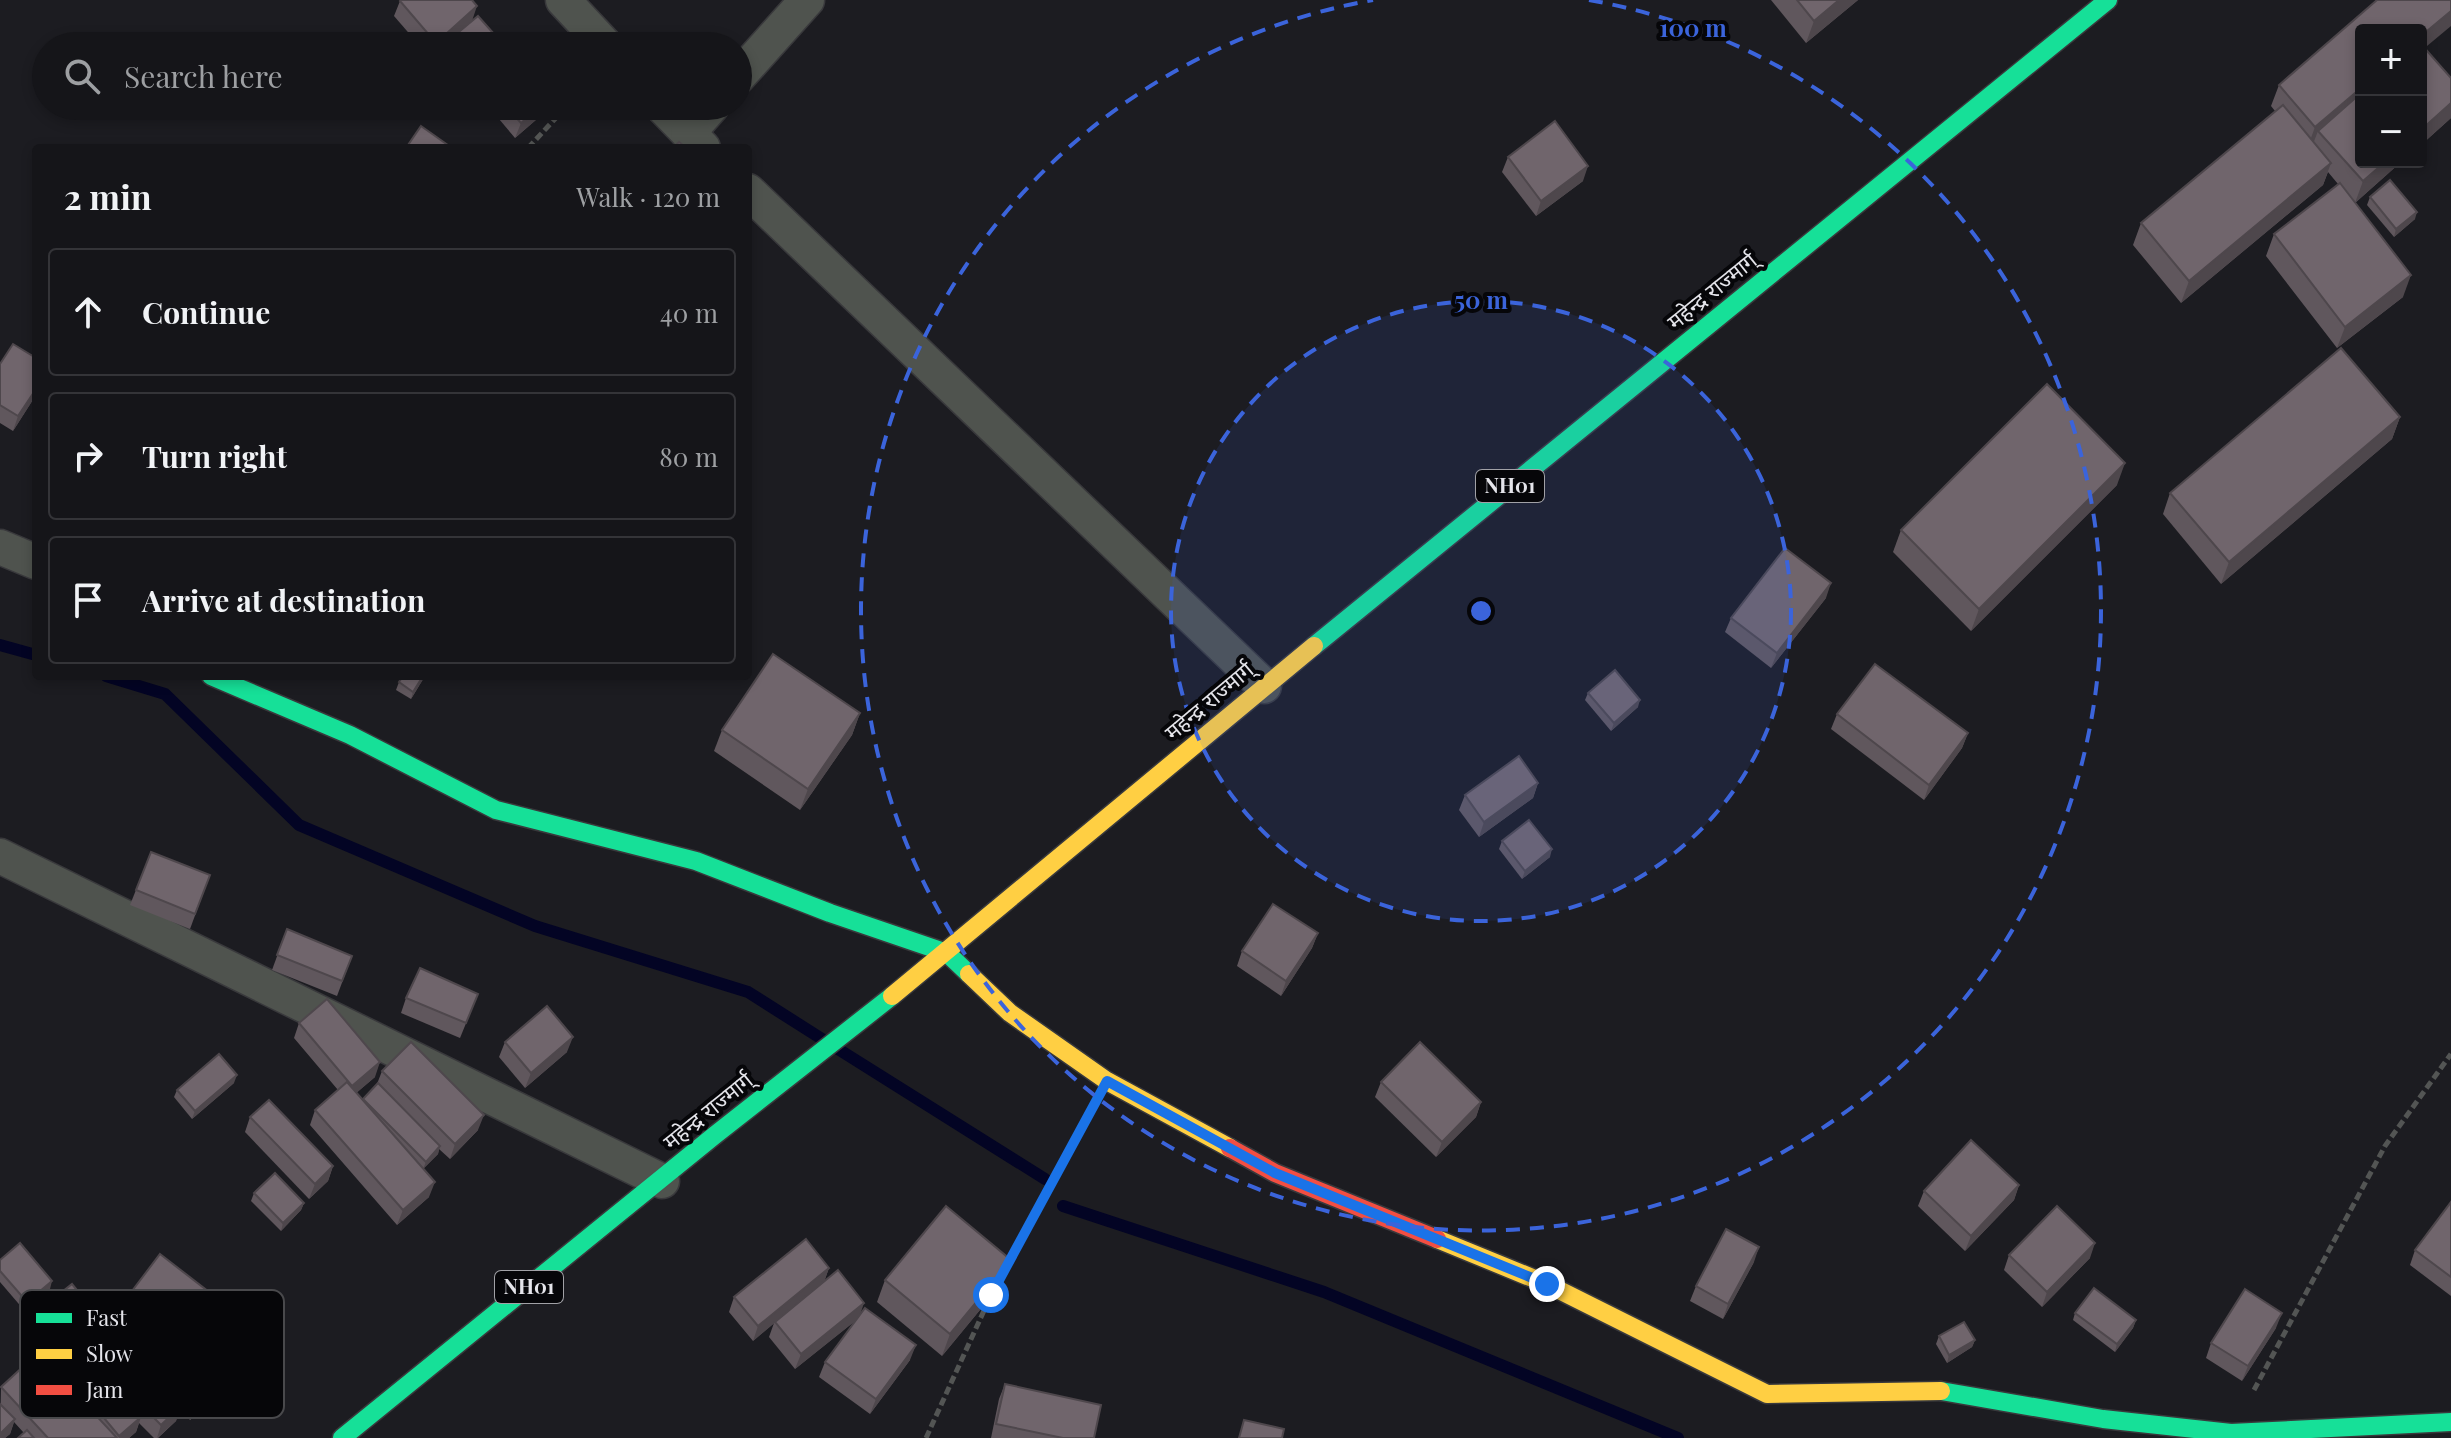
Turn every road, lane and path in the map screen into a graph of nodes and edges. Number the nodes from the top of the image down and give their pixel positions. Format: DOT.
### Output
graph roads {
  1 [pos="563,0"];
  2 [pos="807,0"];
  3 [pos="2108,0"];
  4 [pos="593,32"];
  5 [pos="752,61"];
  6 [pos="554,120"];
  7 [pos="676,120"];
  8 [pos="706,120"];
  9 [pos="696,141"];
  10 [pos="532,144"];
  11 [pos="752,195"];
  12 [pos="0,547"];
  13 [pos="32,560"];
  14 [pos="220,680"];
  15 [pos="1264,686"];
  16 [pos="0,856"];
  17 [pos="947,953"];
  18 [pos="2451,1054"];
  19 [pos="1107,1081"];
  20 [pos="662,1181"];
  21 [pos="1006,1268"];
  22 [pos="999,1281"];
  23 [pos="2451,1422"];
  24 [pos="2231,1433"];
  25 [pos="342,1438"];
  26 [pos="926,1438"];
  1 -- 4 [label="street"];
  2 -- 5 [label="street"];
  3 -- 15 [label="main road, महेन्द्र राज्मार्ग् / NH01"];
  6 -- 10 [label="path"];
  7 -- 9 [label="street"];
  8 -- 9 [label="street"];
  11 -- 15 [label="street"];
  12 -- 13 [label="street"];
  14 -- 17 [label="main road"];
  15 -- 17 [label="main road, महेन्द्र राज्मार्ग् / NH01"];
  16 -- 20 [label="street"];
  17 -- 19 [label="main road"];
  17 -- 20 [label="main road, महेन्द्र राज्मार्ग् / NH01"];
  18 -- 24 [label="path"];
  19 -- 21 [label="path"];
  19 -- 24 [label="main road"];
  20 -- 25 [label="main road, महेन्द्र राज्मार्ग् / NH01"];
  22 -- 26 [label="path"];
  23 -- 24 [label="main road"];
}
